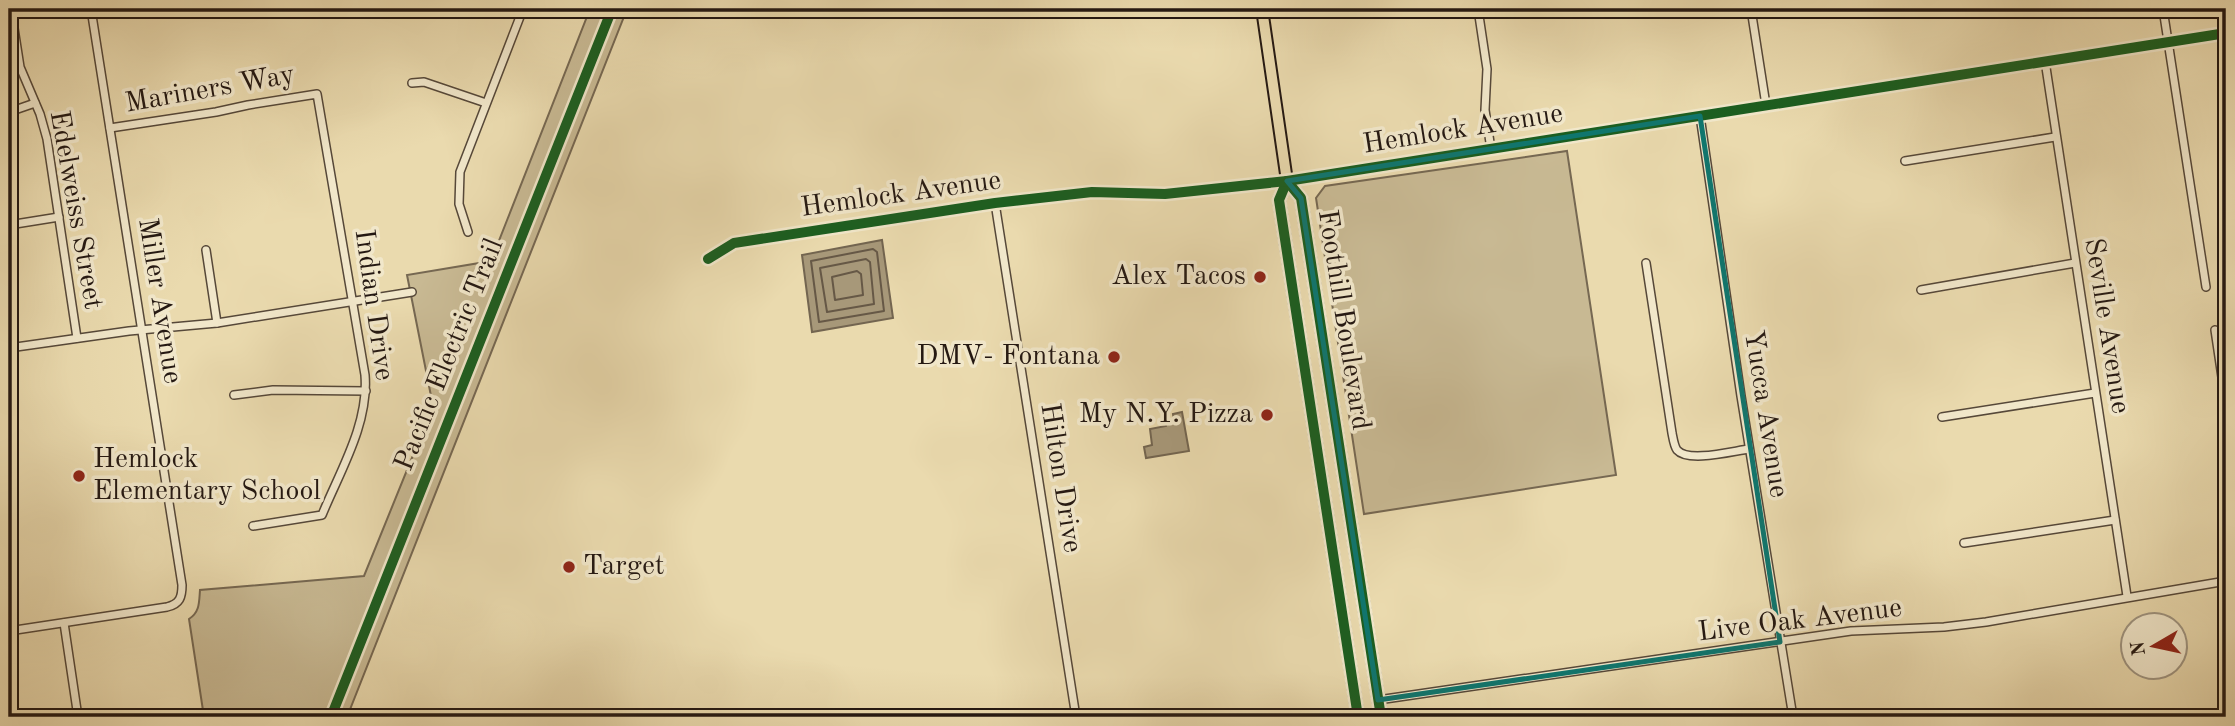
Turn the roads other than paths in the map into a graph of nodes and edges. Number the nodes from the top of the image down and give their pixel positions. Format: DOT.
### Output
graph roads {
  1 [pos="11,9"];
  2 [pos="91,9"];
  3 [pos="523,9"];
  4 [pos="1262,9"];
  5 [pos="1478,9"];
  6 [pos="1751,9"];
  7 [pos="2163,9"];
  8 [pos="2226,33"];
  9 [pos="2169,42"];
  10 [pos="2045,61"];
  11 [pos="412,83"];
  12 [pos="317,93"];
  13 [pos="35,103"];
  14 [pos="486,103"];
  15 [pos="1766,105"];
  16 [pos="9,112"];
  17 [pos="1700,116"];
  18 [pos="110,128"];
  19 [pos="2055,137"];
  20 [pos="1491,149"];
  21 [pos="1905,161"];
  22 [pos="1287,181"];
  23 [pos="995,203"];
  24 [pos="60,217"];
  25 [pos="9,225"];
  26 [pos="468,232"];
  27 [pos="206,250"];
  28 [pos="708,259"];
  29 [pos="1646,263"];
  30 [pos="2075,263"];
  31 [pos="2206,287"];
  32 [pos="1921,290"];
  33 [pos="412,292"];
  34 [pos="353,302"];
  35 [pos="217,323"];
  36 [pos="142,329"];
  37 [pos="2214,330"];
  38 [pos="77,338"];
  39 [pos="9,348"];
  40 [pos="366,391"];
  41 [pos="2095,393"];
  42 [pos="234,395"];
  43 [pos="2226,404"];
  44 [pos="1942,417"];
  45 [pos="1749,449"];
  46 [pos="2115,520"];
  47 [pos="253,527"];
  48 [pos="1964,543"];
  49 [pos="2226,581"];
  50 [pos="2127,596"];
  51 [pos="64,623"];
  52 [pos="9,631"];
  53 [pos="1780,642"];
  54 [pos="1378,700"];
  55 [pos="78,717"];
  56 [pos="1076,717"];
  57 [pos="1358,717"];
  58 [pos="1381,717"];
  59 [pos="1793,717"];
  1 -- 13 [label="street, Edelweiss Street"];
  2 -- 18 [label="street, Miller Avenue"];
  3 -- 14 [label="street"];
  4 -- 22 [label="main road, Foothill Boulevard"];
  5 -- 20 [label="street"];
  6 -- 15 [label="street"];
  7 -- 9 [label="street"];
  8 -- 9 [label="street, Hemlock Avenue"];
  9 -- 10 [label="street, Hemlock Avenue"];
  9 -- 31 [label="street"];
  10 -- 15 [label="street, Hemlock Avenue"];
  10 -- 19 [label="street, Seville Avenue"];
  11 -- 14 [label="street"];
  12 -- 18 [label="street, Mariners Way"];
  12 -- 34 [label="street, Indian Drive"];
  13 -- 16 [label="street"];
  13 -- 24 [label="street, Edelweiss Street"];
  14 -- 26 [label="street"];
  15 -- 17 [label="street, Hemlock Avenue"];
  17 -- 20 [label="street, Hemlock Avenue"];
  17 -- 45 [label="street, Yucca Avenue"];
  18 -- 36 [label="street, Miller Avenue"];
  19 -- 21 [label="street"];
  19 -- 30 [label="street, Seville Avenue"];
  20 -- 22 [label="street, Hemlock Avenue"];
  22 -- 23 [label="street, Hemlock Avenue"];
  22 -- 54 [label="main road, Foothill Boulevard"];
  22 -- 57 [label="main road, Foothill Boulevard"];
  23 -- 28 [label="street, Hemlock Avenue"];
  23 -- 56 [label="street, Hilton Drive"];
  24 -- 25 [label="street"];
  24 -- 38 [label="street, Edelweiss Street"];
  27 -- 35 [label="street"];
  29 -- 45 [label="street"];
  30 -- 32 [label="street"];
  30 -- 41 [label="street, Seville Avenue"];
  33 -- 34 [label="street"];
  34 -- 35 [label="street"];
  34 -- 40 [label="street, Indian Drive"];
  35 -- 36 [label="street"];
  36 -- 38 [label="street"];
  36 -- 51 [label="street, Miller Avenue"];
  37 -- 43 [label="street"];
  38 -- 39 [label="street"];
  40 -- 42 [label="street"];
  40 -- 47 [label="street, Indian Drive"];
  41 -- 44 [label="street"];
  41 -- 46 [label="street, Seville Avenue"];
  45 -- 53 [label="street, Yucca Avenue"];
  46 -- 48 [label="street"];
  46 -- 50 [label="street, Seville Avenue"];
  49 -- 50 [label="street, Live Oak Avenue"];
  50 -- 53 [label="street, Live Oak Avenue"];
  51 -- 52 [label="street"];
  51 -- 55 [label="street"];
  53 -- 54 [label="street, Live Oak Avenue"];
  53 -- 59 [label="street, Yucca Avenue"];
  54 -- 58 [label="main road, Foothill Boulevard"];
}
